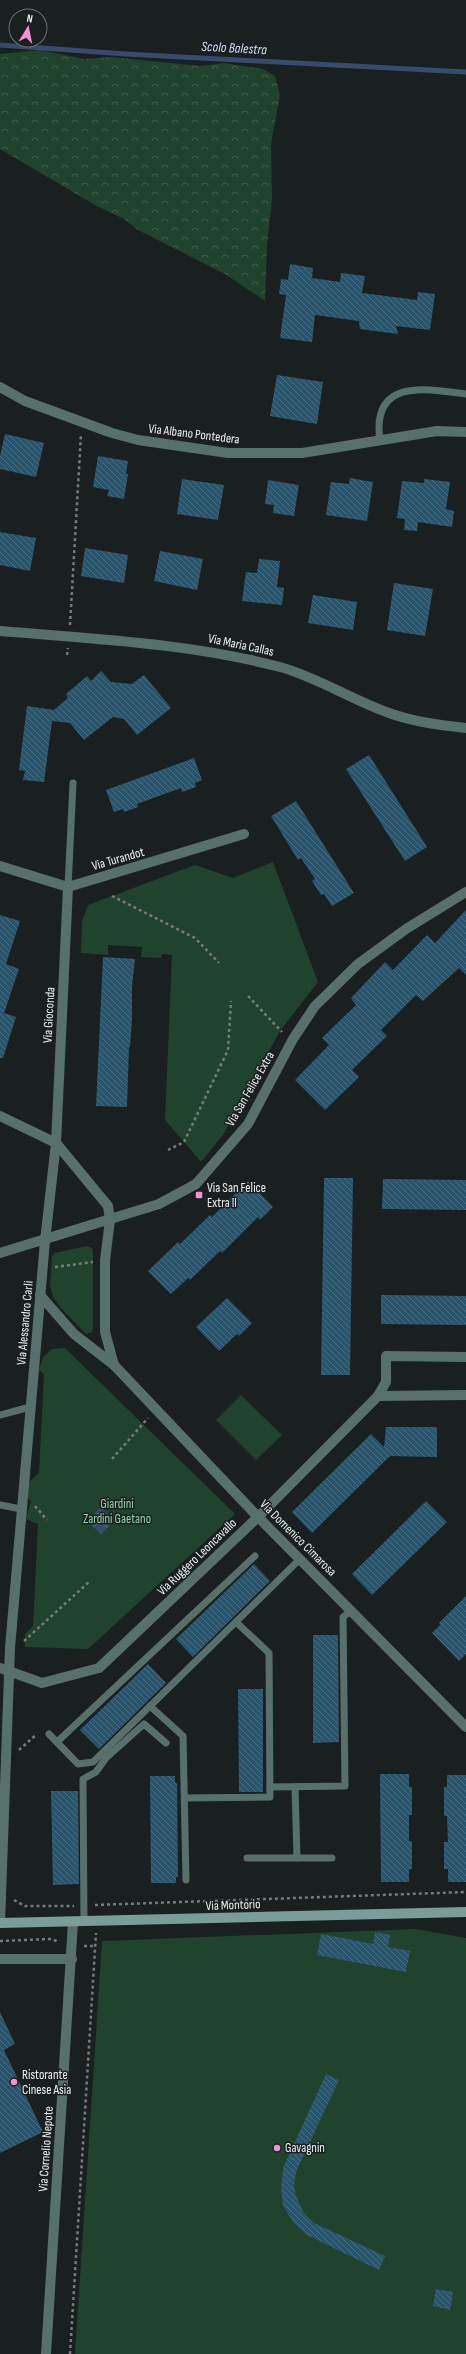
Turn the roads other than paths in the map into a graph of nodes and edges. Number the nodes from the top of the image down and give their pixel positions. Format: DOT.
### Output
graph roads {
  1 [pos="0,386"];
  2 [pos="466,394"];
  3 [pos="466,432"];
  4 [pos="380,442"];
  5 [pos="0,631"];
  6 [pos="466,728"];
  7 [pos="73,783"];
  8 [pos="244,834"];
  9 [pos="0,866"];
  10 [pos="68,888"];
  11 [pos="466,892"];
  12 [pos="0,1116"];
  13 [pos="56,1143"];
  14 [pos="110,1220"];
  15 [pos="45,1241"];
  16 [pos="0,1253"];
  17 [pos="40,1295"];
  18 [pos="466,1357"];
  19 [pos="114,1365"];
  20 [pos="466,1395"];
  21 [pos="378,1396"];
  22 [pos="30,1407"];
  23 [pos="0,1415"];
  24 [pos="0,1505"];
  25 [pos="21,1509"];
  26 [pos="258,1517"];
  27 [pos="255,1556"];
  28 [pos="300,1559"];
  29 [pos="351,1611"];
  30 [pos="236,1622"];
  31 [pos="4,1670"];
  32 [pos="150,1706"];
  33 [pos="466,1727"];
  34 [pos="49,1734"];
  35 [pos="57,1742"];
  36 [pos="166,1743"];
  37 [pos="270,1787"];
  38 [pos="295,1787"];
  39 [pos="185,1798"];
  40 [pos="247,1858"];
  41 [pos="297,1858"];
  42 [pos="332,1858"];
  43 [pos="186,1880"];
  44 [pos="466,1912"];
  45 [pos="73,1922"];
  46 [pos="84,1922"];
  47 [pos="0,1923"];
  48 [pos="0,1959"];
  49 [pos="72,1959"];
  50 [pos="46,2354"];
  1 -- 4 [label="street, Via Albano Pontedera"];
  2 -- 4 [label="lane"];
  3 -- 4 [label="street, Via Albano Pontedera"];
  5 -- 6 [label="street, Via Maria Callas"];
  7 -- 10 [label="lane"];
  8 -- 10 [label="street, Via Turandot"];
  9 -- 10 [label="street"];
  10 -- 13 [label="street, Via Gioconda"];
  11 -- 14 [label="street, Via San Felice Extra"];
  12 -- 13 [label="street"];
  13 -- 14 [label="street"];
  13 -- 15 [label="street, Via Gioconda"];
  14 -- 15 [label="street, Via San Felice Extra"];
  14 -- 19 [label="street, Via Domenico Cimarosa"];
  15 -- 16 [label="street, Via San Felice Extra"];
  15 -- 17 [label="street, Via Alessandro Carli"];
  17 -- 19 [label="street, Via Domenico Cimarosa"];
  17 -- 22 [label="street, Via Alessandro Carli"];
  18 -- 21 [label="street, Via Ruggero Leoncavallo"];
  19 -- 26 [label="street, Via Domenico Cimarosa"];
  20 -- 21 [label="street"];
  21 -- 26 [label="street, Via Ruggero Leoncavallo"];
  22 -- 23 [label="lane"];
  22 -- 25 [label="street, Via Alessandro Carli"];
  24 -- 25 [label="lane"];
  25 -- 31 [label="street, Via Alessandro Carli"];
  26 -- 28 [label="street, Via Domenico Cimarosa"];
  26 -- 31 [label="street, Via Ruggero Leoncavallo"];
  27 -- 35 [label="lane"];
  28 -- 29 [label="street, Via Domenico Cimarosa"];
  28 -- 30 [label="lane"];
  29 -- 33 [label="street, Via Domenico Cimarosa"];
  29 -- 38 [label="lane"];
  30 -- 32 [label="lane"];
  30 -- 37 [label="lane"];
  31 -- 47 [label="street, Via Alessandro Carli"];
  32 -- 35 [label="lane"];
  32 -- 39 [label="lane"];
  34 -- 35 [label="lane"];
  36 -- 46 [label="lane"];
  37 -- 38 [label="lane"];
  37 -- 39 [label="lane"];
  38 -- 41 [label="lane"];
  39 -- 43 [label="lane"];
  40 -- 41 [label="lane"];
  41 -- 42 [label="lane"];
  44 -- 46 [label="street, Via Montorio"];
  45 -- 46 [label="street, Via Montorio"];
  45 -- 47 [label="street, Via Montorio"];
  45 -- 49 [label="street, Via Cornelio Nepote"];
  48 -- 49 [label="street"];
  49 -- 50 [label="street, Via Cornelio Nepote"];
}
